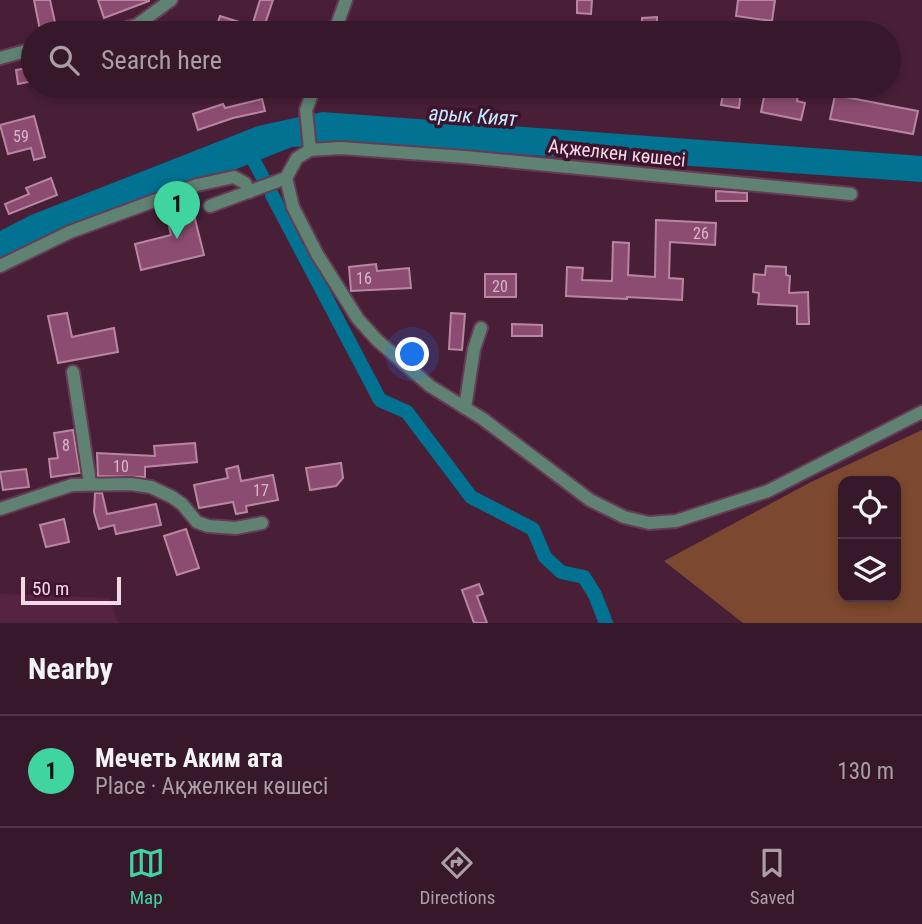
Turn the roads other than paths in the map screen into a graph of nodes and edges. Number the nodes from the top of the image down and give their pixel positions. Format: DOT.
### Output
graph roads {
  1 [pos="171,0"];
  2 [pos="346,0"];
  3 [pos="142,21"];
  4 [pos="338,21"];
  5 [pos="21,52"];
  6 [pos="0,58"];
  7 [pos="310,98"];
  8 [pos="310,149"];
  9 [pos="286,178"];
  10 [pos="249,192"];
  11 [pos="851,194"];
  12 [pos="209,206"];
  13 [pos="0,266"];
  14 [pos="481,328"];
  15 [pos="73,372"];
  16 [pos="465,408"];
  17 [pos="922,412"];
  18 [pos="90,483"];
  19 [pos="0,509"];
  20 [pos="262,523"];
  1 -- 3 [label="street"];
  2 -- 4 [label="street"];
  5 -- 6 [label="street"];
  7 -- 8 [label="street"];
  8 -- 9 [label="street"];
  8 -- 11 [label="street, Ақжелкен көшесі"];
  9 -- 10 [label="street"];
  9 -- 16 [label="street"];
  10 -- 12 [label="street"];
  10 -- 13 [label="street"];
  14 -- 16 [label="street"];
  15 -- 18 [label="street"];
  16 -- 17 [label="street"];
  18 -- 19 [label="street"];
  18 -- 20 [label="street"];
}
